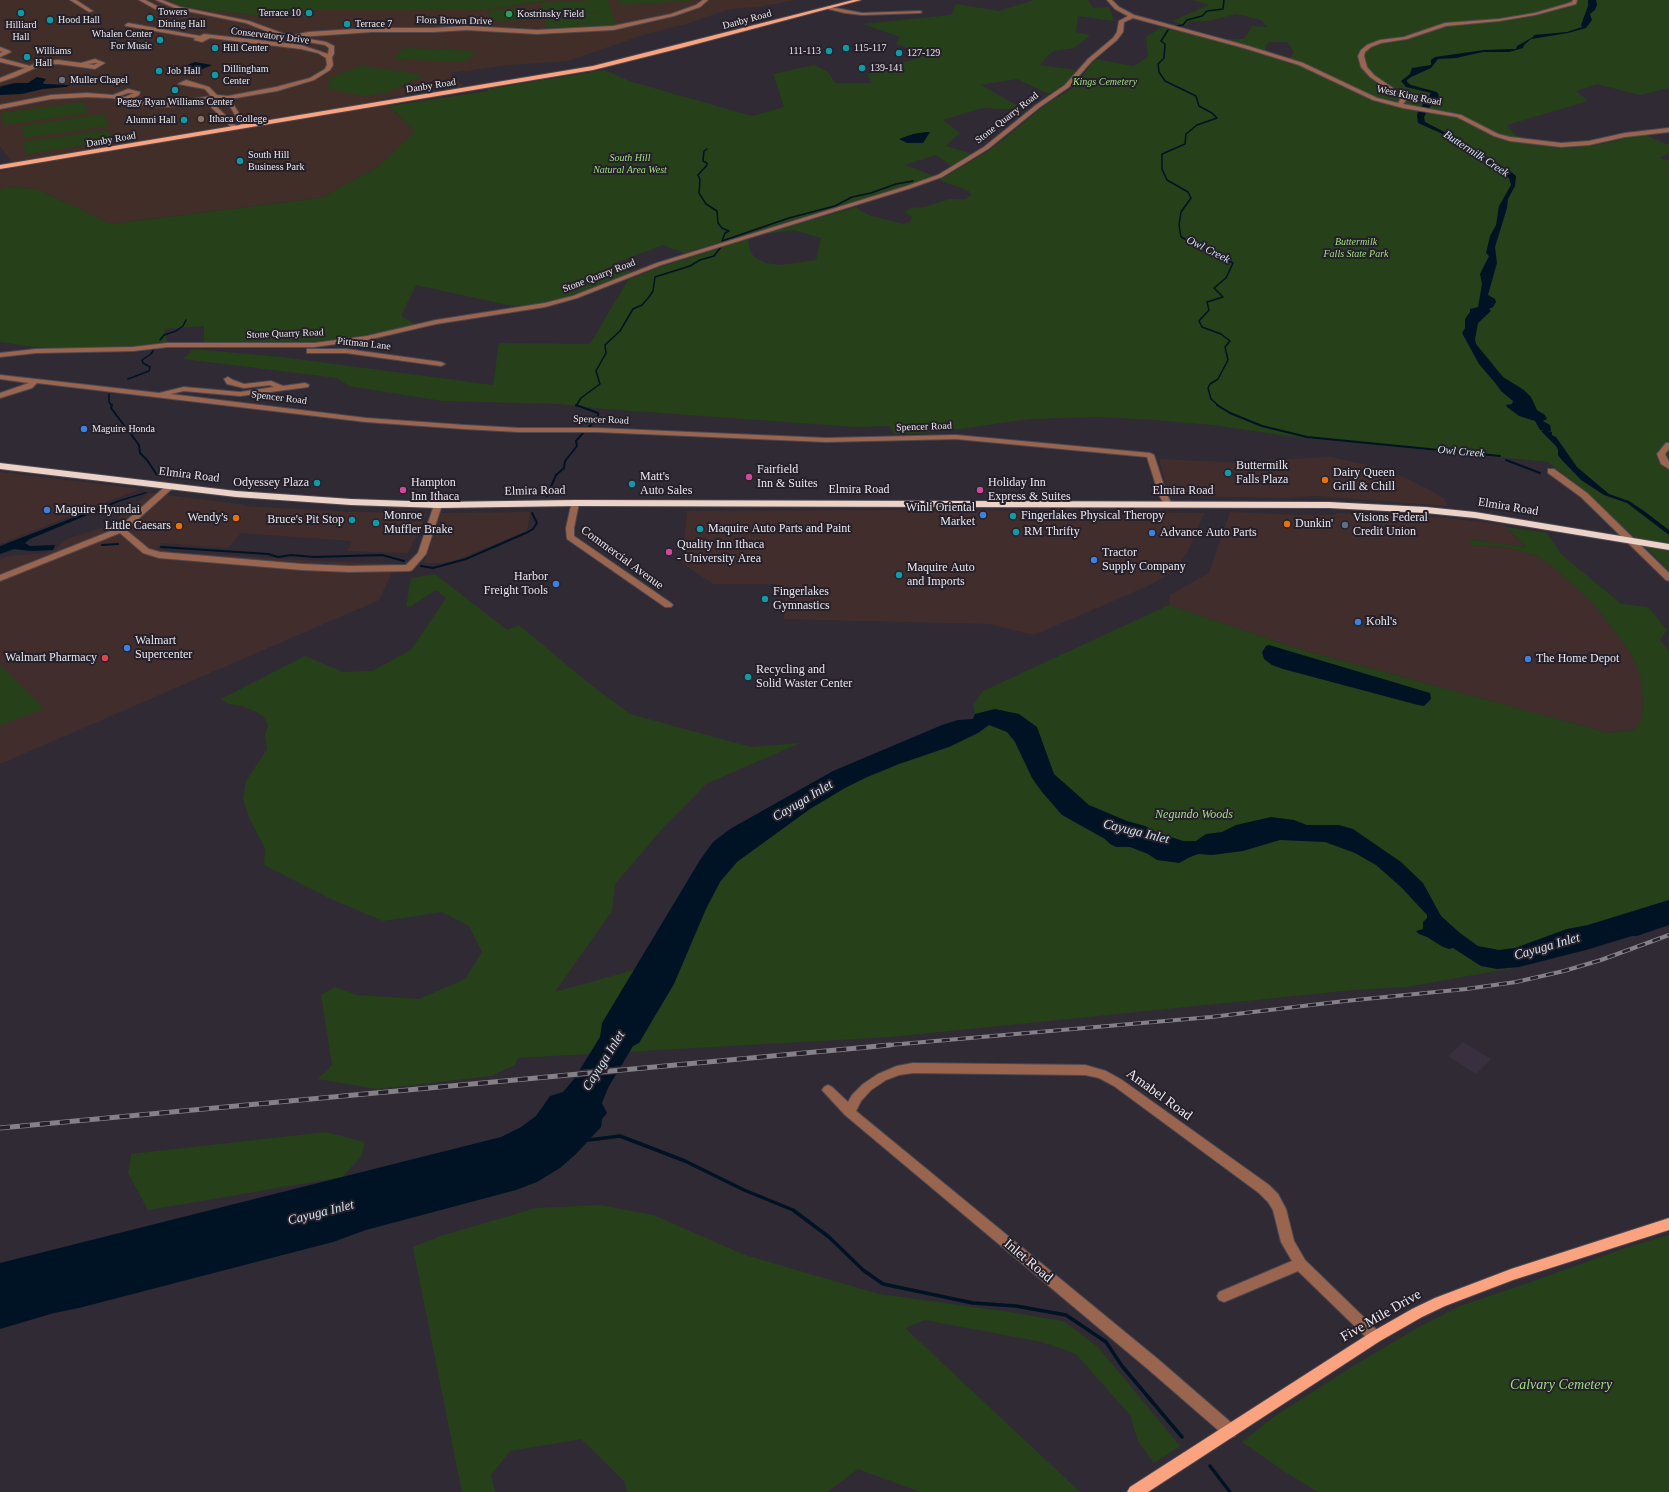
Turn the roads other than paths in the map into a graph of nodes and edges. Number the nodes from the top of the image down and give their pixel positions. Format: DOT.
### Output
graph roads {
  1 [pos="72,0"];
  2 [pos="141,0"];
  3 [pos="158,0"];
  4 [pos="705,0"];
  5 [pos="859,0"];
  6 [pos="1109,0"];
  7 [pos="1575,0"];
  8 [pos="830,8"];
  9 [pos="92,11"];
  10 [pos="920,12"];
  11 [pos="1132,16"];
  12 [pos="190,17"];
  13 [pos="230,19"];
  14 [pos="216,22"];
  15 [pos="128,25"];
  16 [pos="291,37"];
  17 [pos="0,49"];
  18 [pos="0,55"];
  19 [pos="329,57"];
  20 [pos="0,60"];
  21 [pos="83,64"];
  22 [pos="30,68"];
  23 [pos="0,80"];
  24 [pos="190,84"];
  25 [pos="215,96"];
  26 [pos="127,98"];
  27 [pos="114,99"];
  28 [pos="228,99"];
  29 [pos="209,102"];
  30 [pos="1399,105"];
  31 [pos="0,109"];
  32 [pos="244,126"];
  33 [pos="234,127"];
  34 [pos="1669,130"];
  35 [pos="0,168"];
  36 [pos="286,346"];
  37 [pos="0,355"];
  38 [pos="441,364"];
  39 [pos="0,377"];
  40 [pos="228,379"];
  41 [pos="36,381"];
  42 [pos="305,385"];
  43 [pos="282,388"];
  44 [pos="157,395"];
  45 [pos="0,396"];
  46 [pos="1669,445"];
  47 [pos="0,466"];
  48 [pos="1669,467"];
  49 [pos="1551,471"];
  50 [pos="171,486"];
  51 [pos="575,503"];
  52 [pos="438,504"];
  53 [pos="1168,504"];
  54 [pos="121,530"];
  55 [pos="1629,540"];
  56 [pos="1668,547"];
  57 [pos="0,578"];
  58 [pos="1669,578"];
  59 [pos="668,605"];
  60 [pos="828,1090"];
  61 [pos="849,1112"];
  62 [pos="1669,1224"];
  63 [pos="1300,1264"];
  64 [pos="1224,1296"];
  65 [pos="1375,1337"];
  66 [pos="1230,1431"];
  67 [pos="1135,1492"];
  1 -- 9 [label="street"];
  2 -- 12 [label="street"];
  3 -- 13 [label="street"];
  4 -- 16 [label="street, Flora Brown Drive"];
  5 -- 8 [label="main road, Danby Road"];
  6 -- 11 [label="street, West King Road"];
  7 -- 30 [label="street"];
  8 -- 10 [label="street"];
  8 -- 32 [label="main road, Danby Road"];
  11 -- 30 [label="street, West King Road"];
  11 -- 36 [label="street, Stone Quarry Road"];
  13 -- 14 [label="street"];
  13 -- 16 [label="street"];
  15 -- 19 [label="street, Conservatory Drive"];
  16 -- 19 [label="street"];
  17 -- 18 [label="street"];
  19 -- 28 [label="street"];
  20 -- 22 [label="street"];
  21 -- 22 [label="street"];
  22 -- 23 [label="street"];
  24 -- 25 [label="street"];
  25 -- 28 [label="street"];
  25 -- 29 [label="street"];
  26 -- 27 [label="street"];
  26 -- 27 [label="street"];
  26 -- 29 [label="street"];
  27 -- 29 [label="street"];
  27 -- 31 [label="street"];
  28 -- 29 [label="street"];
  28 -- 32 [label="street"];
  29 -- 33 [label="street"];
  30 -- 34 [label="street, West King Road"];
  32 -- 33 [label="main road, Danby Road"];
  33 -- 35 [label="main road, Danby Road"];
  36 -- 37 [label="street, Stone Quarry Road"];
  36 -- 38 [label="street, Pittman Lane"];
  39 -- 41 [label="street, Spencer Road"];
  40 -- 43 [label="street"];
  41 -- 44 [label="street, Spencer Road"];
  41 -- 45 [label="street"];
  42 -- 43 [label="street"];
  43 -- 44 [label="street"];
  44 -- 53 [label="street, Spencer Road"];
  46 -- 48 [label="street"];
  47 -- 50 [label="highway, Elmira Road"];
  49 -- 55 [label="street"];
  50 -- 52 [label="highway, Elmira Road"];
  50 -- 54 [label="street"];
  51 -- 52 [label="highway, Elmira Road"];
  51 -- 53 [label="highway, Elmira Road"];
  51 -- 59 [label="street, Commercial Avenue"];
  52 -- 54 [label="street"];
  53 -- 55 [label="highway, Elmira Road"];
  54 -- 57 [label="street"];
  55 -- 56 [label="highway, Elmira Road"];
  55 -- 58 [label="street"];
  60 -- 61 [label="street, Inlet Road"];
  61 -- 63 [label="street, Amabel Road"];
  61 -- 66 [label="street, Inlet Road"];
  62 -- 65 [label="main road, Five Mile Drive"];
  63 -- 64 [label="street"];
  63 -- 65 [label="street, Amabel Road"];
  65 -- 66 [label="main road, Five Mile Drive"];
  66 -- 67 [label="main road, Five Mile Drive"];
}
